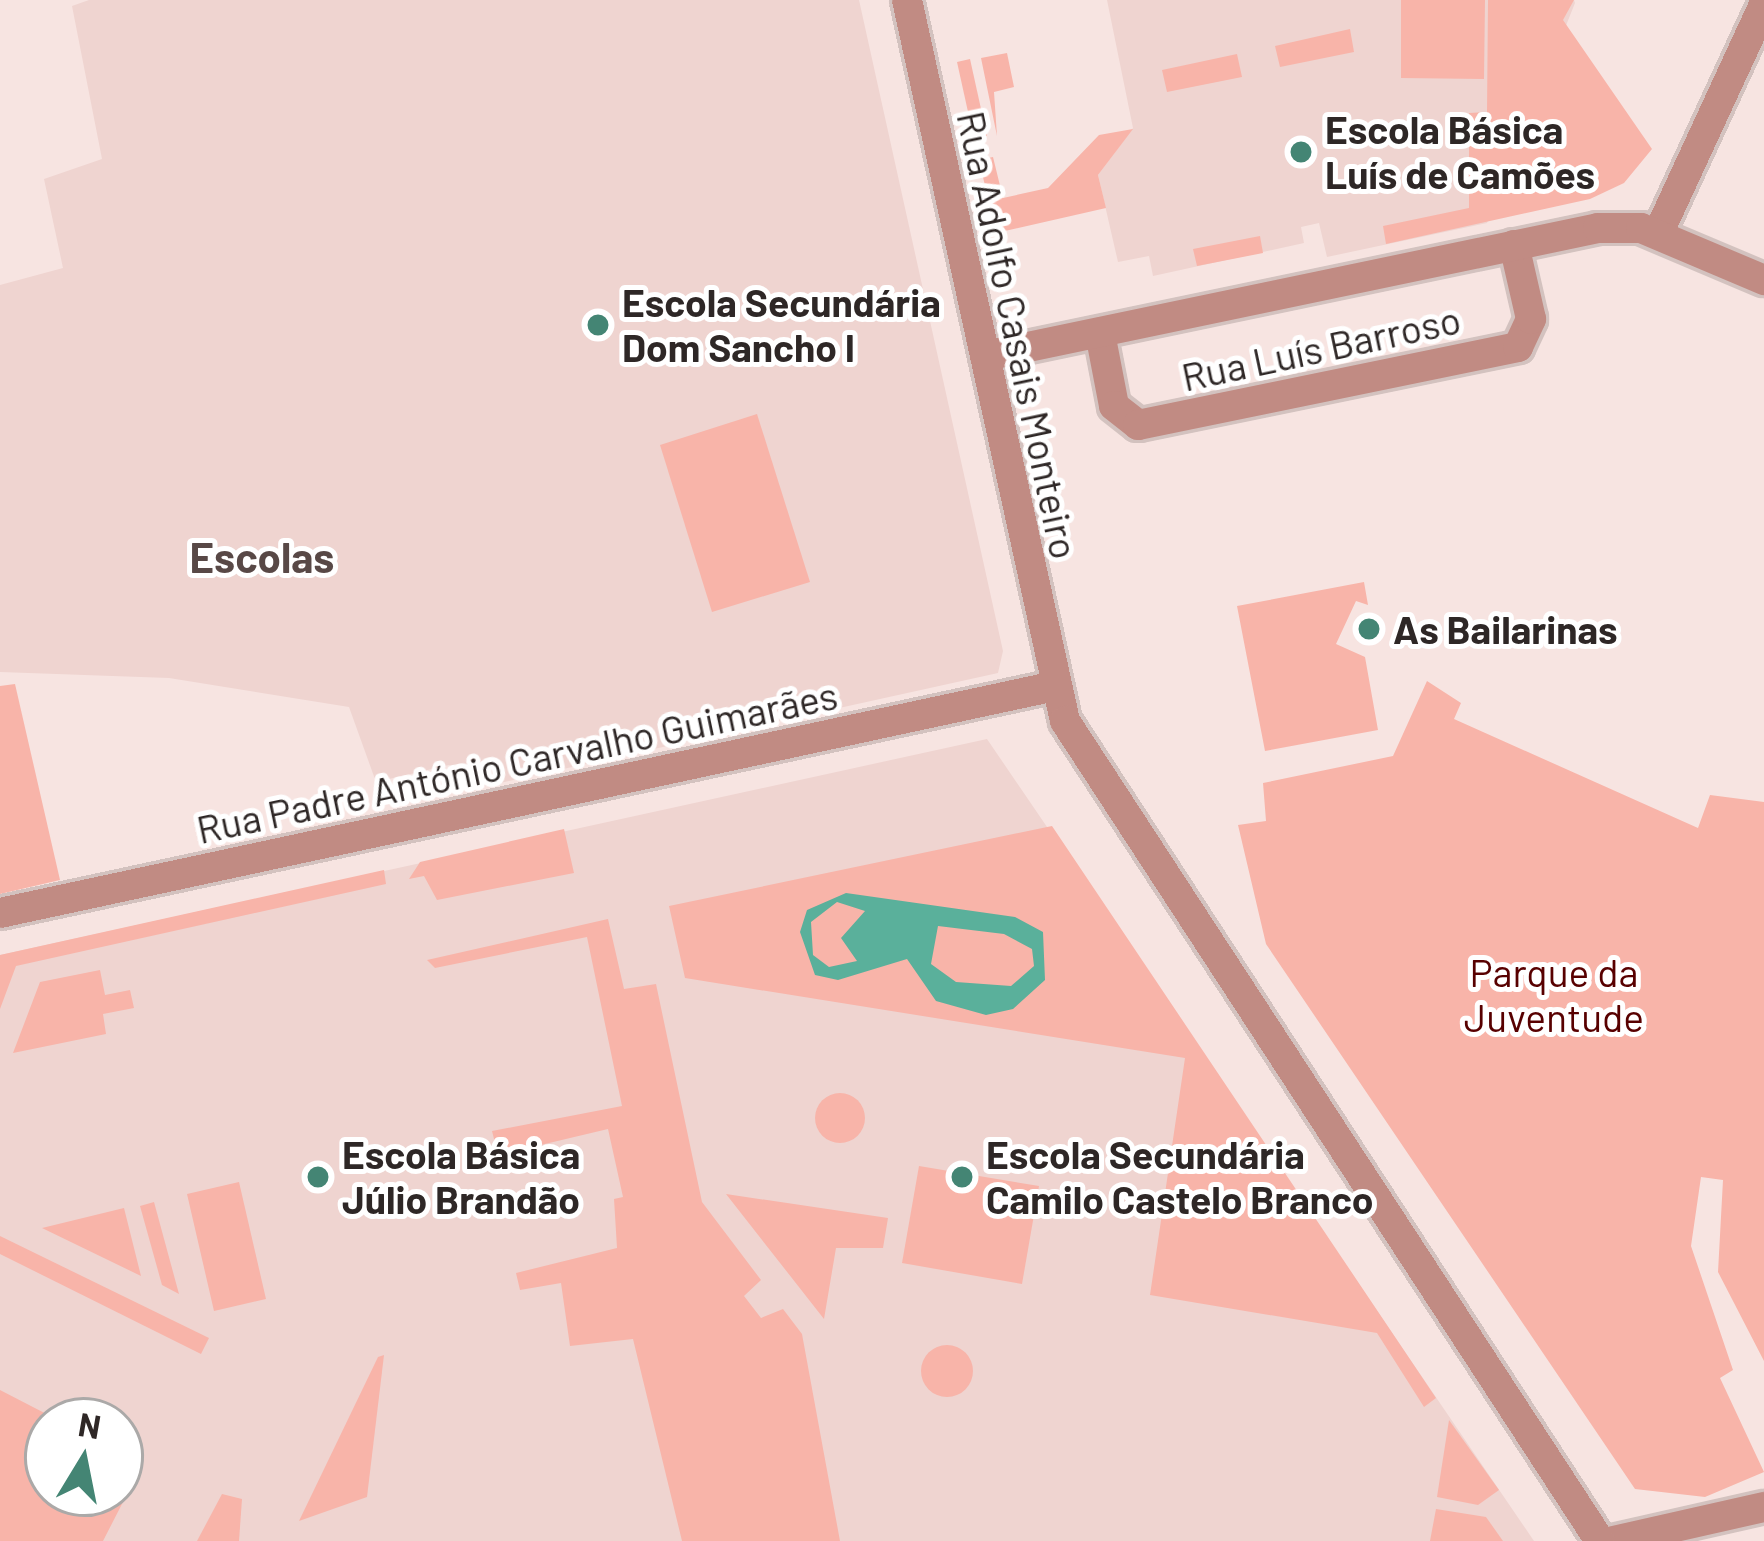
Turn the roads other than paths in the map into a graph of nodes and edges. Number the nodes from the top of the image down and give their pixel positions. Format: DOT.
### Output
graph roads {
  1 [pos="908,0"];
  2 [pos="1764,5"];
  3 [pos="1658,234"];
  4 [pos="1514,245"];
  5 [pos="1764,280"];
  6 [pos="1100,333"];
  7 [pos="985,356"];
  8 [pos="1051,687"];
  9 [pos="0,913"];
  10 [pos="1758,1509"];
  11 [pos="1600,1541"];
  12 [pos="1613,1541"];
  13 [pos="1725,1541"];
  1 -- 7 [label="street, Rua Adolfo Casais Monteiro"];
  2 -- 3 [label="street"];
  3 -- 4 [label="street, Rua Luís Barroso"];
  3 -- 5 [label="street, Rua Luís Barroso"];
  4 -- 6 [label="street, Rua Luís Barroso"];
  4 -- 6 [label="street, Rua Luís Barroso"];
  6 -- 7 [label="street, Rua Luís Barroso"];
  7 -- 8 [label="street, Rua Adolfo Casais Monteiro"];
  8 -- 9 [label="street, Rua Padre António Carvalho Guimarães"];
  8 -- 11 [label="street, Rua Adolfo Casais Monteiro"];
  10 -- 12 [label="street"];
  10 -- 13 [label="street"];
}
